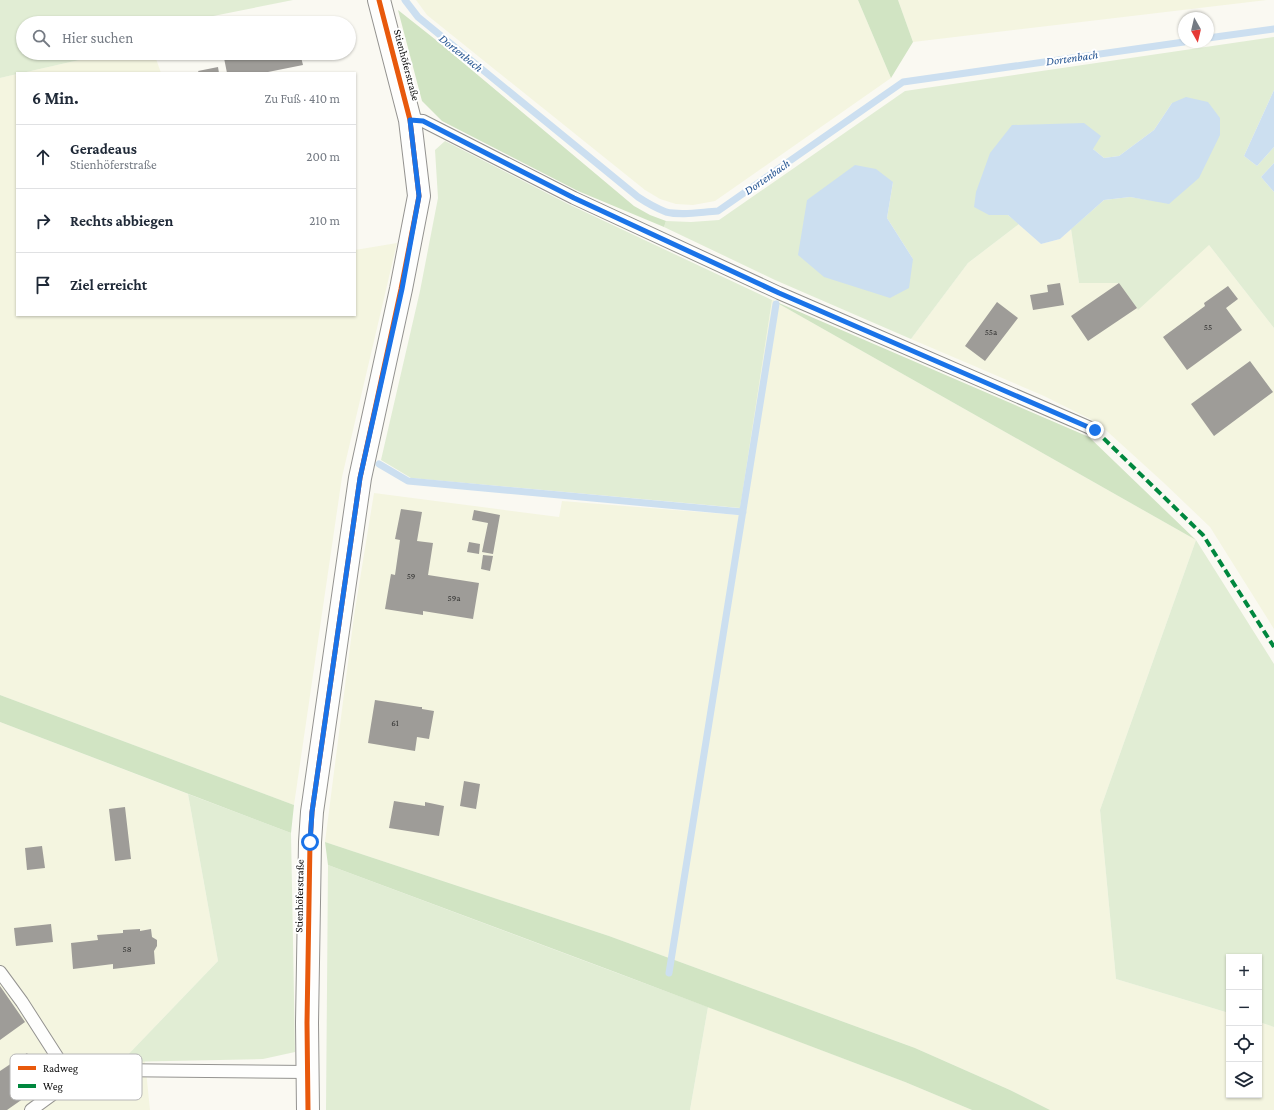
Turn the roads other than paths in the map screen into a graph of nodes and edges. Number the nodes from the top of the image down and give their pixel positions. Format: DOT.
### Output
graph roads {
  1 [pos="379,0"];
  2 [pos="410,120"];
  3 [pos="1095,430"];
  4 [pos="0,972"];
  5 [pos="55,1054"];
  6 [pos="142,1070"];
  7 [pos="308,1072"];
  8 [pos="45,1100"];
  9 [pos="31,1110"];
  10 [pos="308,1110"];
  1 -- 2 [label="street, Stienhöferstraße"];
  2 -- 3 [label="lane"];
  2 -- 7 [label="street, Stienhöferstraße"];
  4 -- 5 [label="lane"];
  6 -- 7 [label="lane"];
  7 -- 10 [label="street, Stienhöferstraße"];
  8 -- 9 [label="lane"];
}
